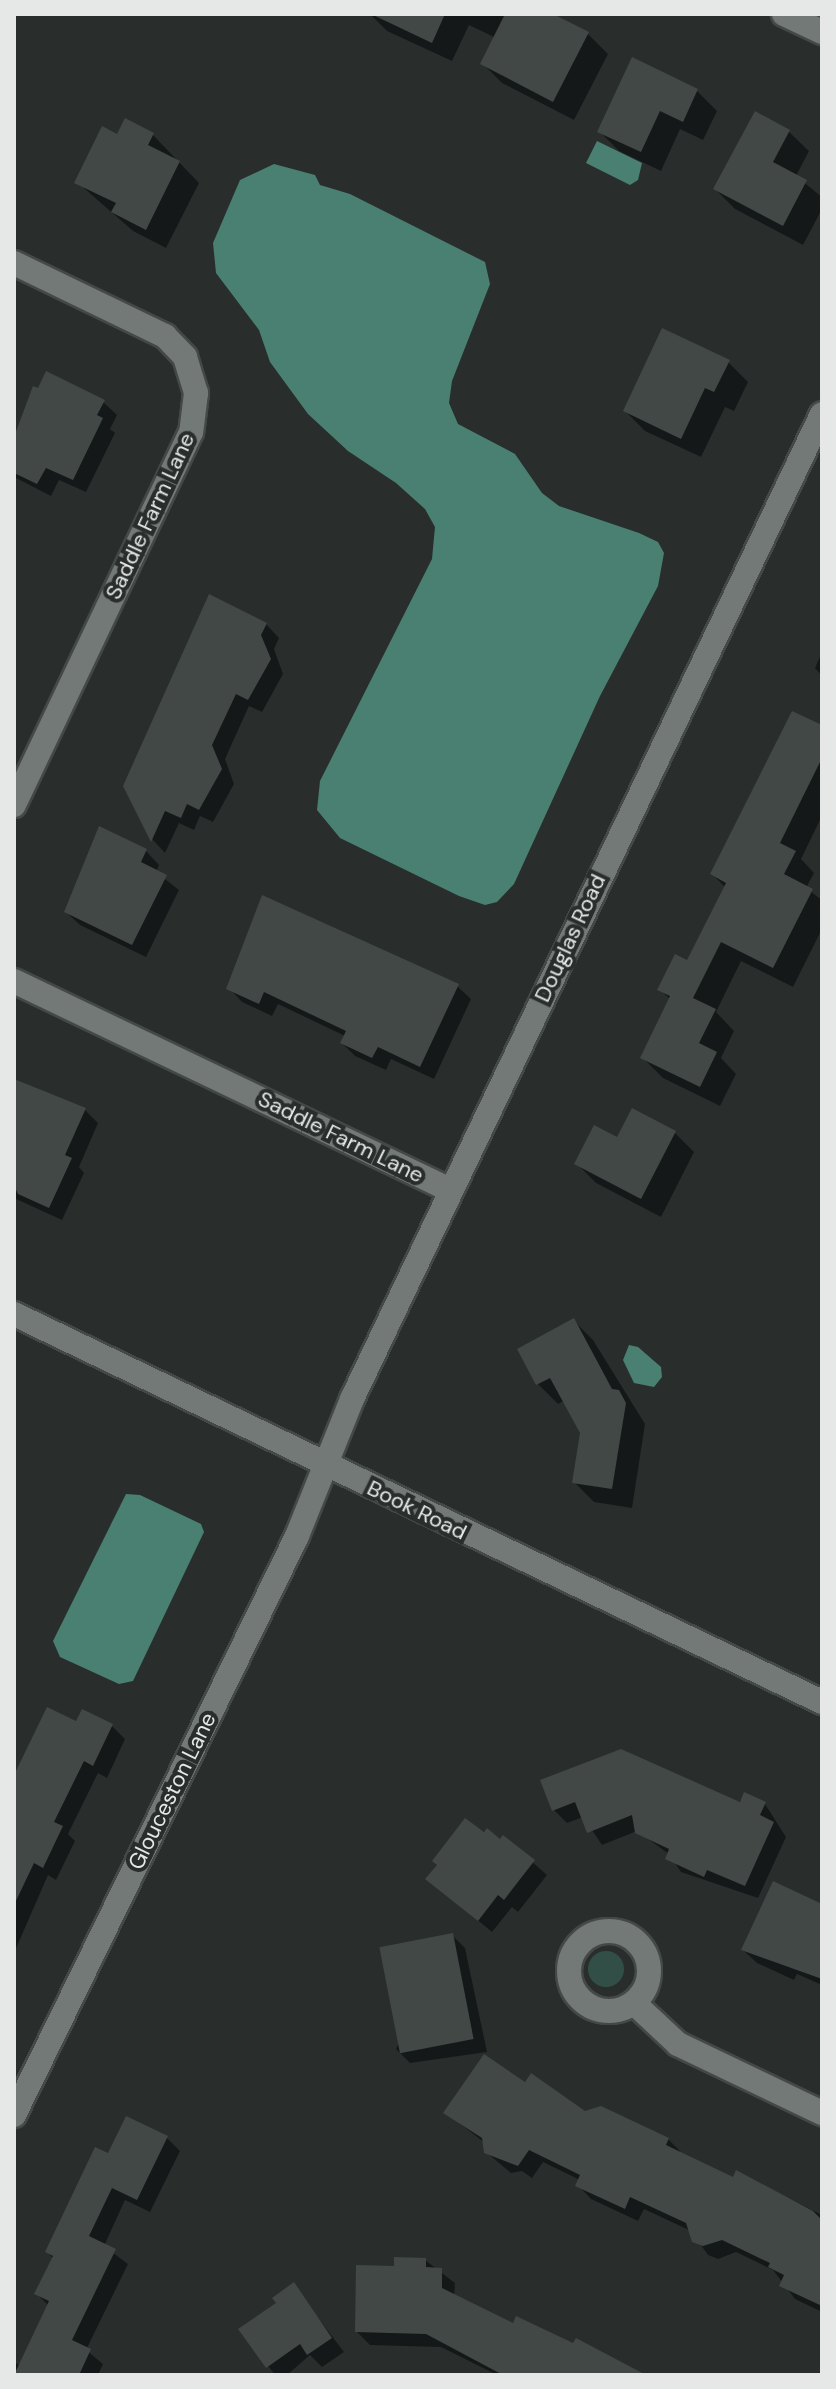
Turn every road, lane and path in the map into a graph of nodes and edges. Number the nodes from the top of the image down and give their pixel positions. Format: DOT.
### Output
graph roads {
  1 [pos="784,14"];
  2 [pos="822,32"];
  3 [pos="14,263"];
  4 [pos="822,414"];
  5 [pos="14,805"];
  6 [pos="14,981"];
  7 [pos="451,1190"];
  8 [pos="14,1314"];
  9 [pos="323,1464"];
  10 [pos="822,1702"];
  11 [pos="634,2003"];
  12 [pos="822,2113"];
  13 [pos="14,2115"];
  1 -- 2 [label="street"];
  3 -- 5 [label="street, Saddle Farm Lane"];
  4 -- 7 [label="street, Douglas Road"];
  6 -- 7 [label="street, Saddle Farm Lane"];
  7 -- 9 [label="street, Douglas Road"];
  8 -- 9 [label="street, Book Road"];
  9 -- 10 [label="street, Book Road"];
  9 -- 13 [label="street, Glouceston Lane"];
  11 -- 12 [label="street"];
}
